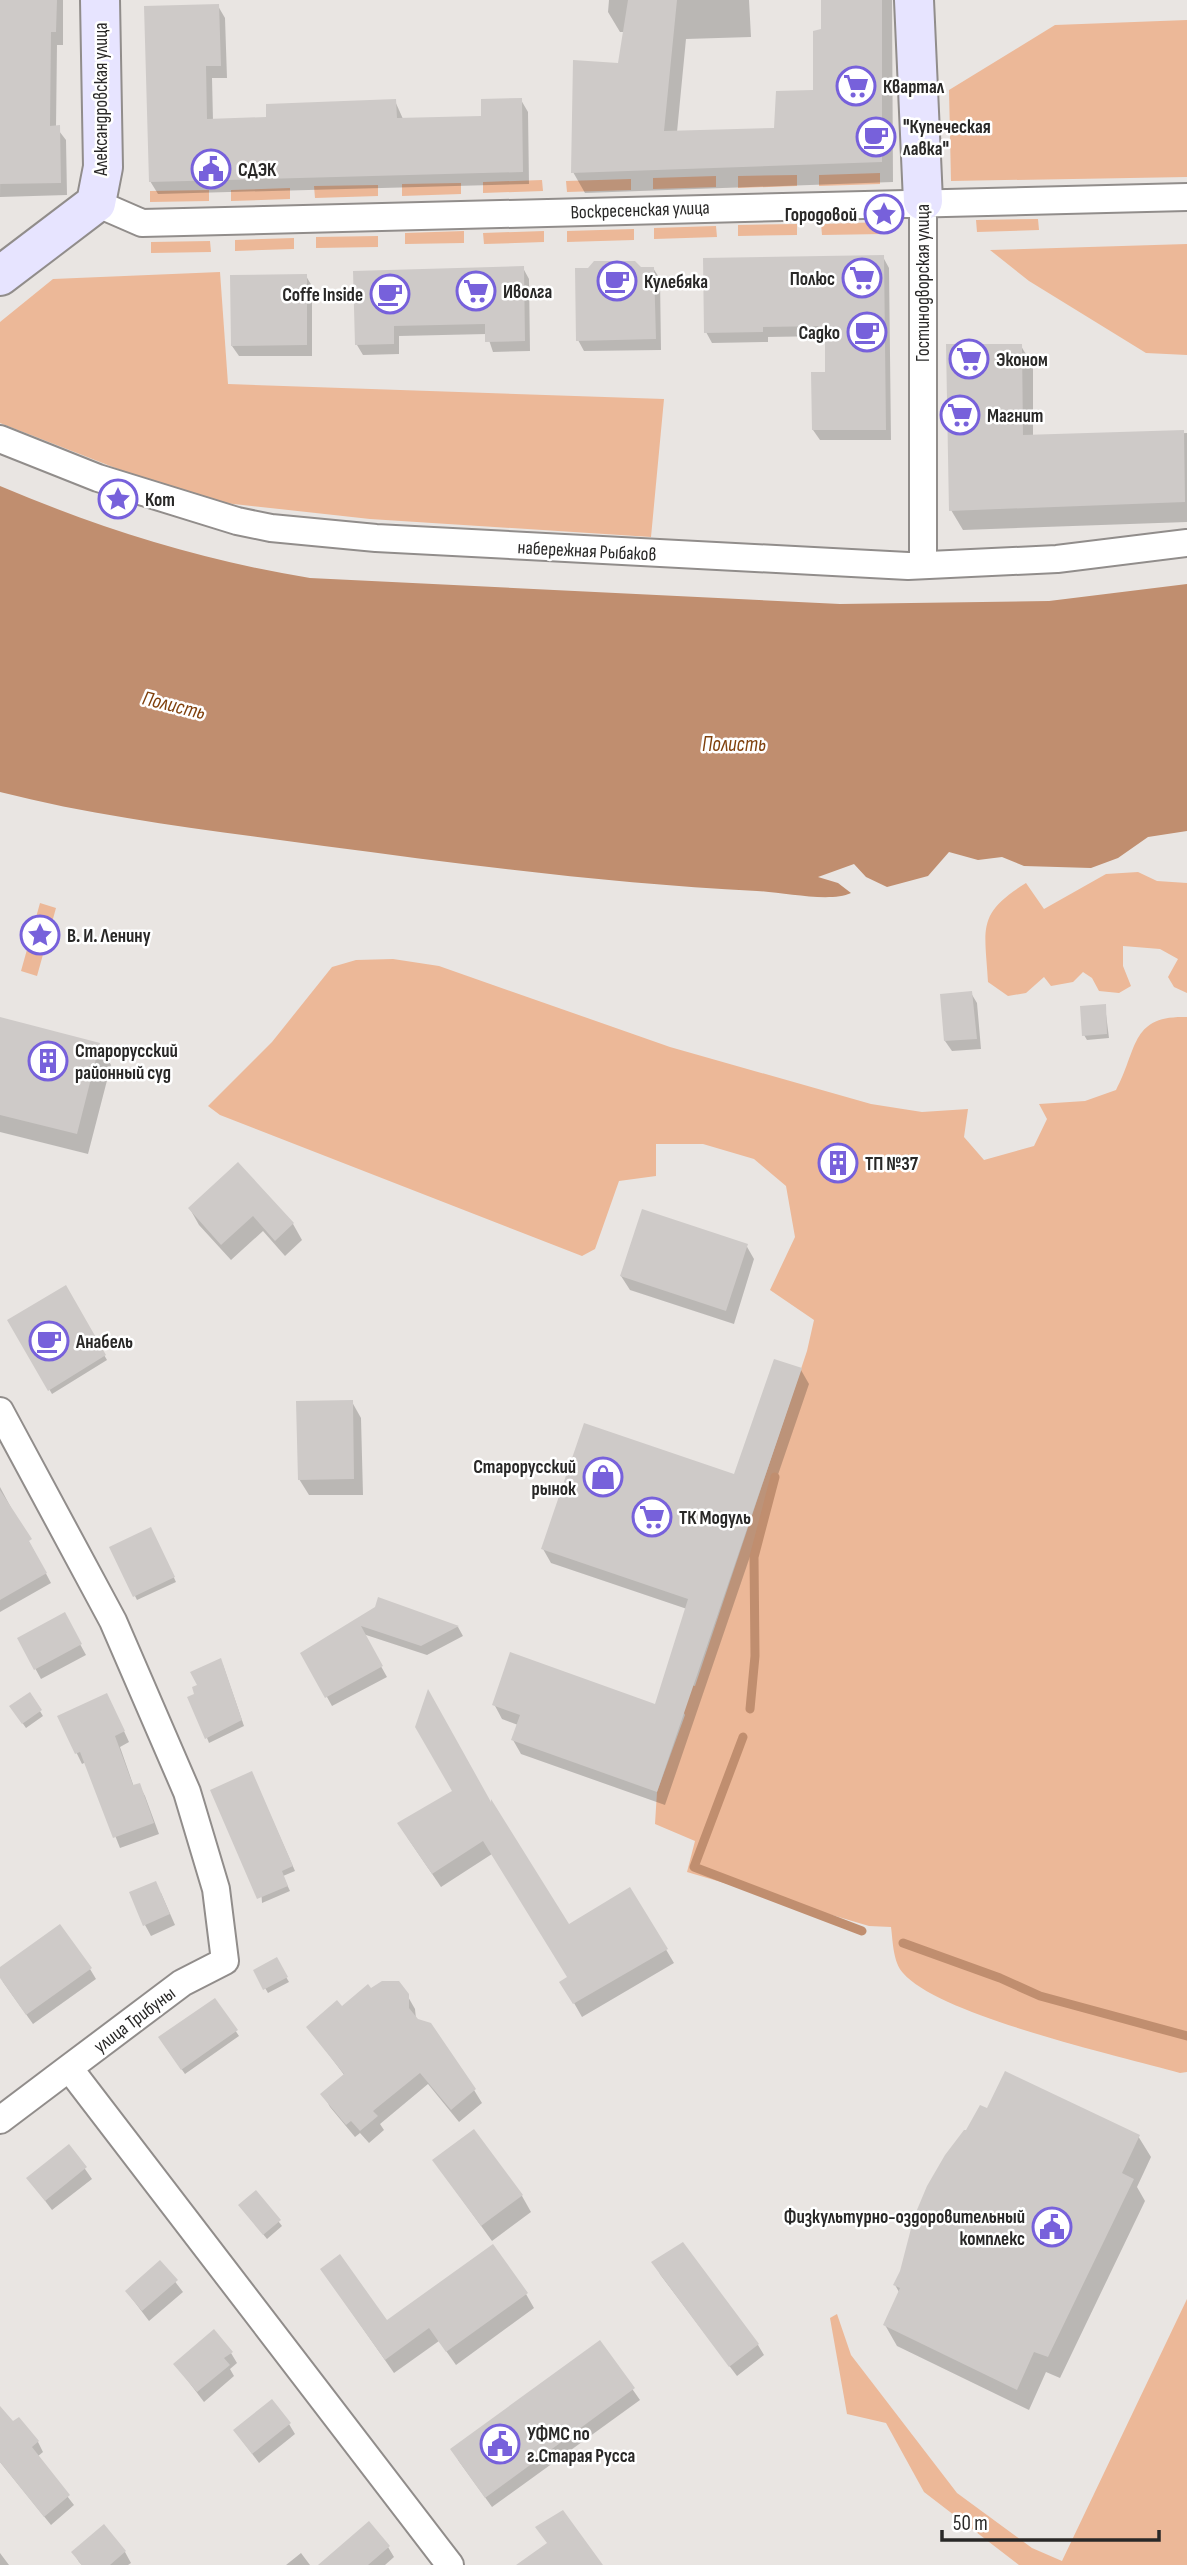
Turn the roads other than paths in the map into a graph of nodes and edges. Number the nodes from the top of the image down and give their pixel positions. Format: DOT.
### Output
graph roads {
  1 [pos="100,0"];
  2 [pos="914,0"];
  3 [pos="1187,197"];
  4 [pos="922,201"];
  5 [pos="96,203"];
  6 [pos="0,276"];
  7 [pos="0,439"];
  8 [pos="1187,543"];
  9 [pos="923,565"];
  10 [pos="0,1411"];
  11 [pos="69,2068"];
  12 [pos="0,2120"];
  13 [pos="447,2564"];
  1 -- 5 [label="street, Александровская улица"];
  2 -- 4 [label="street, Гостинодворская улица"];
  3 -- 4 [label="street, Воскресенская улица"];
  4 -- 5 [label="street, Воскресенская улица"];
  4 -- 9 [label="street, Гостинодворская улица"];
  5 -- 6 [label="street, Александровская улица"];
  7 -- 9 [label="street, набережная Рыбаков"];
  8 -- 9 [label="street, набережная Рыбаков"];
  10 -- 11 [label="street, улица Трибуны"];
  11 -- 12 [label="street"];
  11 -- 13 [label="street"];
}
